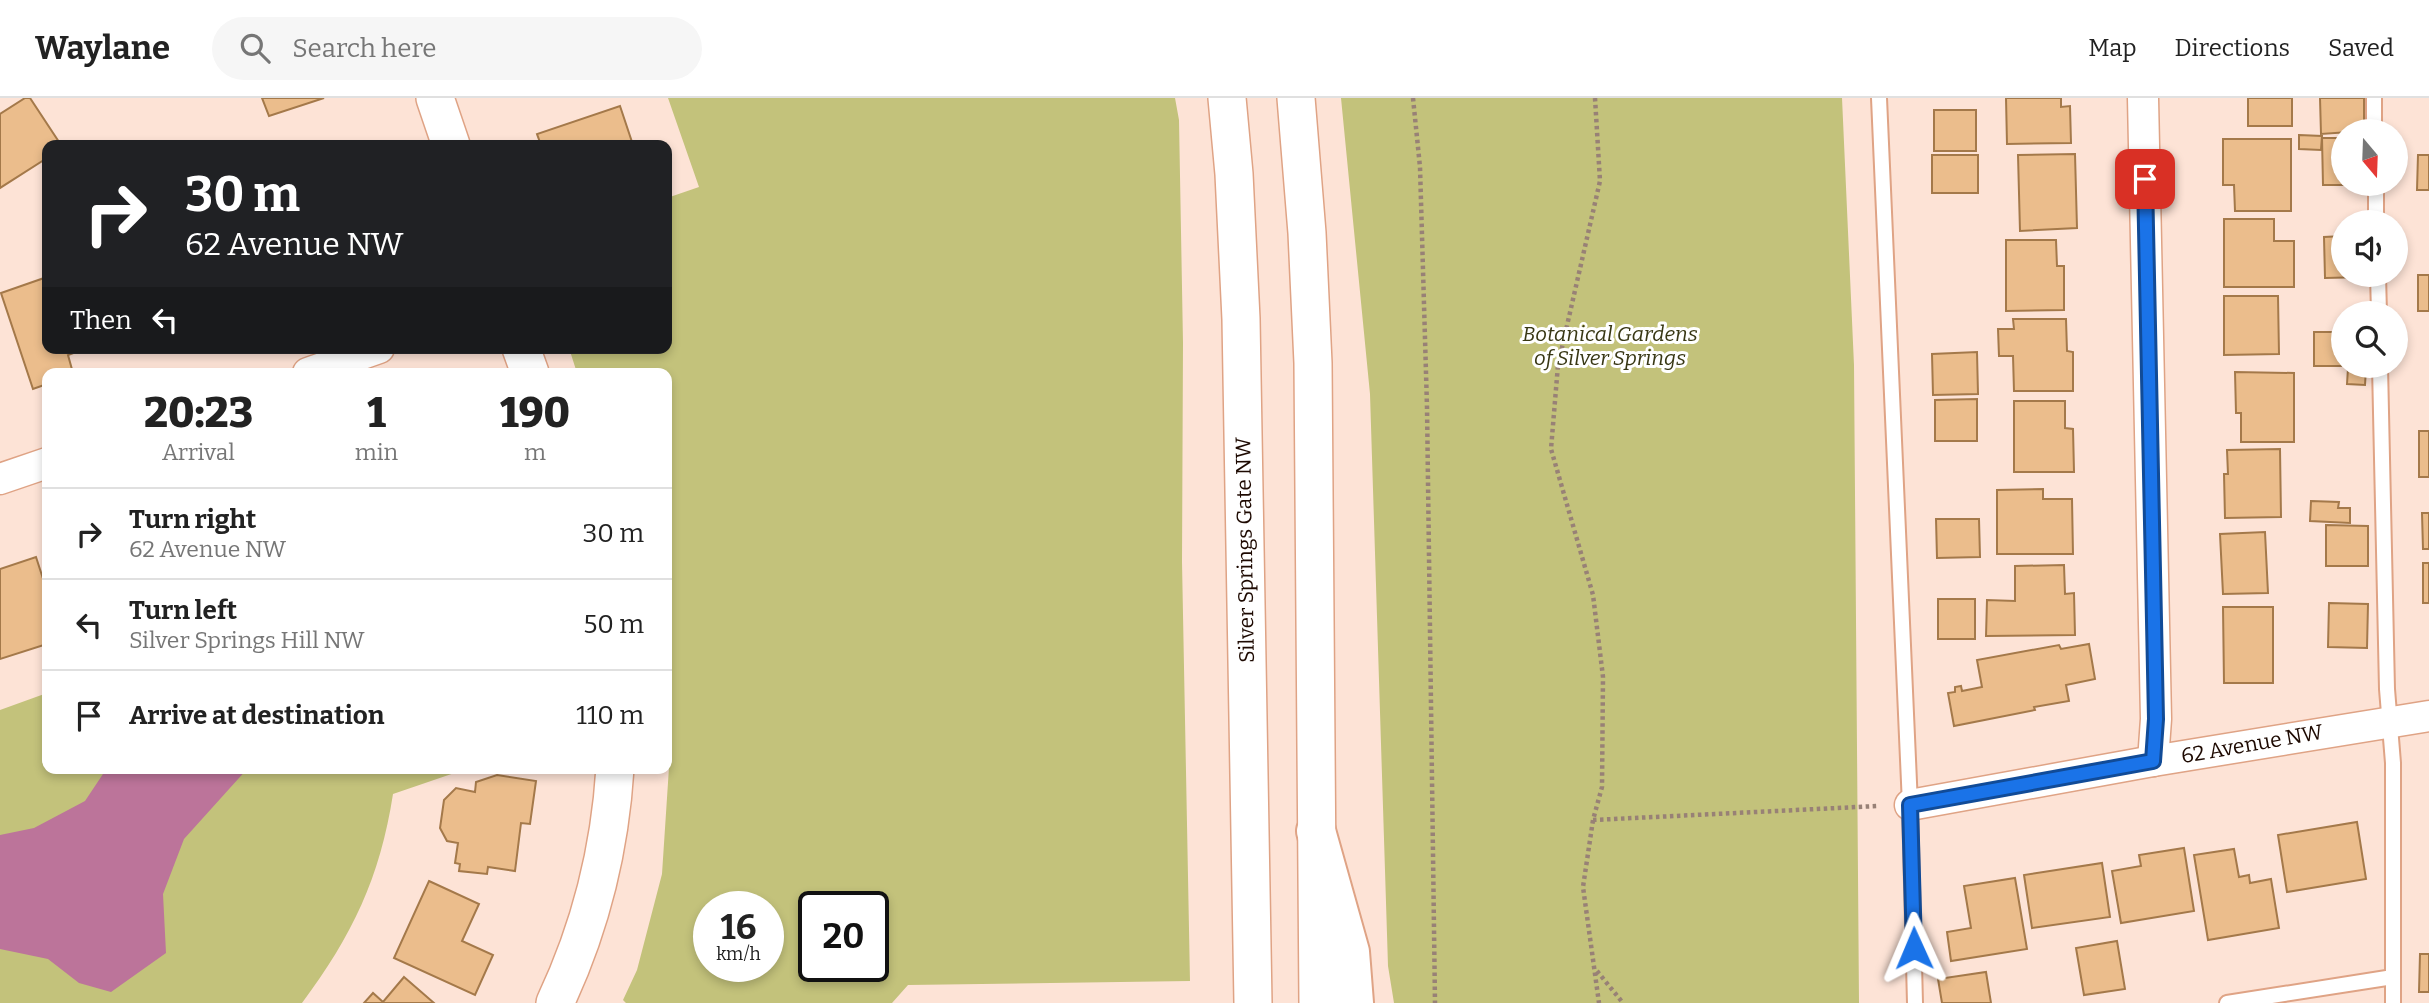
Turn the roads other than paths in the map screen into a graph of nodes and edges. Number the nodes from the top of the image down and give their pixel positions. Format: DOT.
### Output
graph roads {
  1 [pos="435,98"];
  2 [pos="1227,98"];
  3 [pos="1296,98"];
  4 [pos="1879,98"];
  5 [pos="2143,98"];
  6 [pos="2374,98"];
  7 [pos="2374,119"];
  8 [pos="450,140"];
  9 [pos="362,354"];
  10 [pos="321,368"];
  11 [pos="2380,378"];
  12 [pos="42,465"];
  13 [pos="0,479"];
  14 [pos="2429,716"];
  15 [pos="2390,721"];
  16 [pos="2153,761"];
  17 [pos="614,774"];
  18 [pos="1910,805"];
  19 [pos="1316,831"];
  20 [pos="2393,977"];
  21 [pos="555,1003"];
  22 [pos="1253,1003"];
  23 [pos="1318,1003"];
  24 [pos="1354,1003"];
  25 [pos="1915,1003"];
  26 [pos="2227,1003"];
  27 [pos="2393,1003"];
  1 -- 8 [label="street"];
  2 -- 22 [label="street, Silver Springs Gate NW"];
  3 -- 19 [label="street"];
  4 -- 18 [label="lane"];
  5 -- 16 [label="street"];
  6 -- 7 [label="lane"];
  9 -- 10 [label="street"];
  11 -- 15 [label="lane"];
  12 -- 13 [label="street"];
  14 -- 15 [label="street, 62 Avenue NW"];
  15 -- 16 [label="street, 62 Avenue NW"];
  15 -- 20 [label="lane"];
  16 -- 18 [label="street, 62 Avenue NW"];
  17 -- 21 [label="street"];
  18 -- 25 [label="lane"];
  19 -- 23 [label="street"];
  19 -- 24 [label="highway"];
  20 -- 26 [label="lane"];
  20 -- 27 [label="lane"];
}
